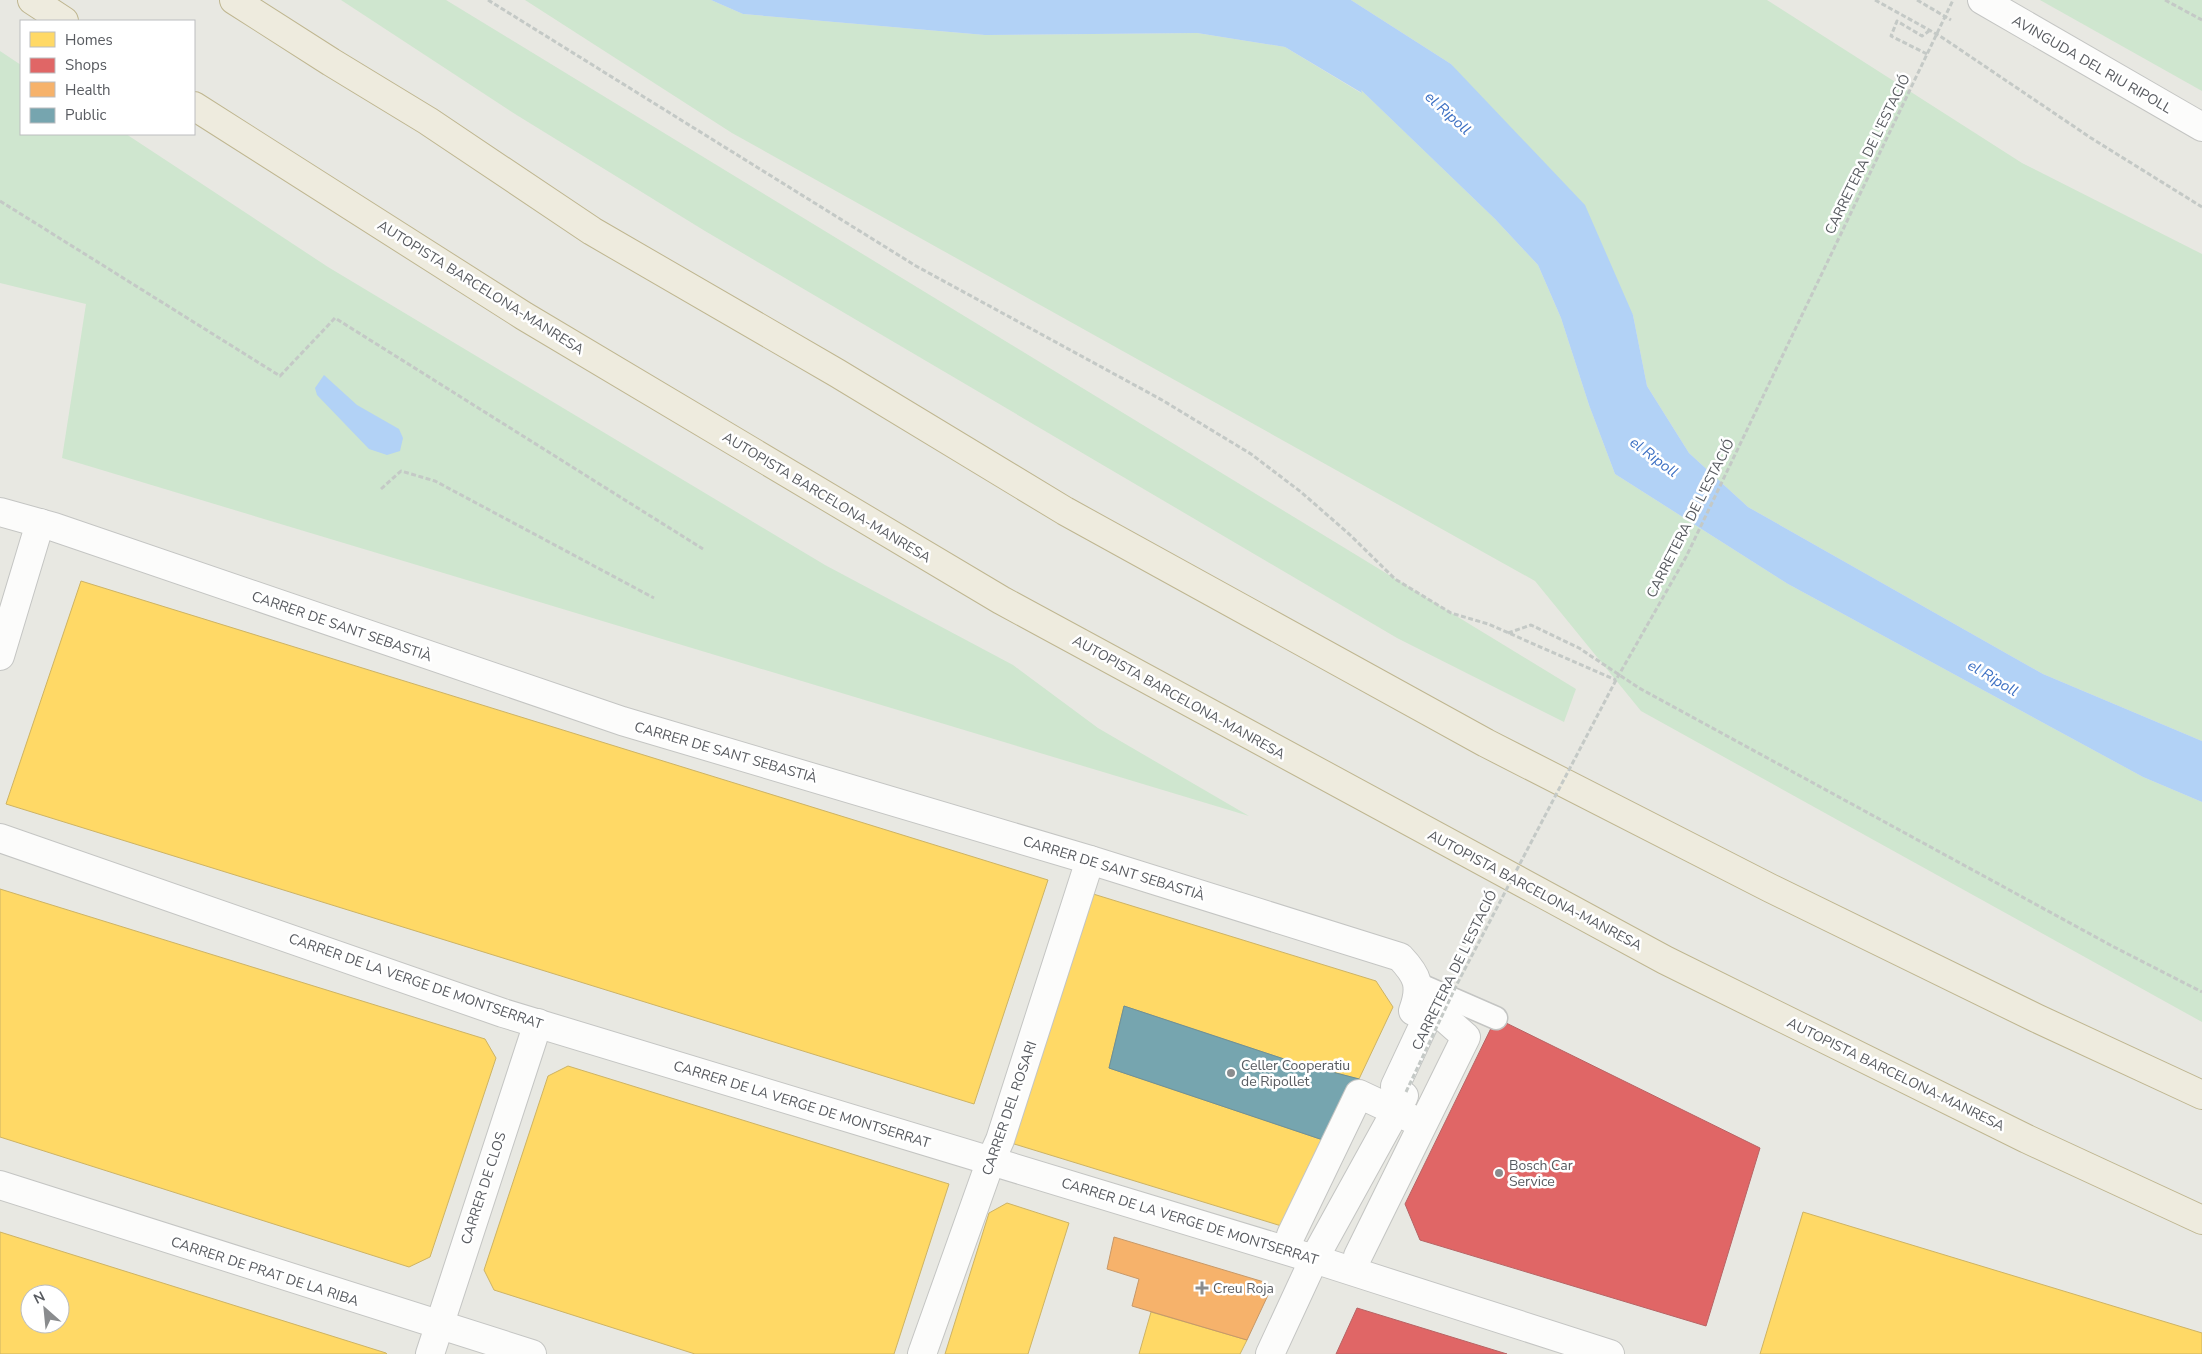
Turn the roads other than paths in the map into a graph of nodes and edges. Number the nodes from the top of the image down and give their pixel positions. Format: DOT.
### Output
graph roads {
  1 [pos="32,0"];
  2 [pos="234,0"];
  3 [pos="1982,0"];
  4 [pos="62,20"];
  5 [pos="195,107"];
  6 [pos="2202,127"];
  7 [pos="0,512"];
  8 [pos="40,523"];
  9 [pos="0,656"];
  10 [pos="0,838"];
  11 [pos="1090,860"];
  12 [pos="1418,984"];
  13 [pos="1413,1011"];
  14 [pos="1496,1018"];
  15 [pos="538,1023"];
  16 [pos="2202,1095"];
  17 [pos="1401,1102"];
  18 [pos="1422,1124"];
  19 [pos="991,1160"];
  20 [pos="0,1185"];
  21 [pos="2202,1220"];
  22 [pos="1292,1235"];
  23 [pos="1358,1256"];
  24 [pos="1314,1259"];
  25 [pos="438,1326"];
  26 [pos="430,1354"];
  27 [pos="532,1354"];
  28 [pos="922,1354"];
  29 [pos="1270,1354"];
  30 [pos="1610,1354"];
  1 -- 4 [label="highway"];
  2 -- 16 [label="highway"];
  3 -- 6 [label="street, AVINGUDA DEL RIU RIPOLL"];
  5 -- 21 [label="highway, AUTOPISTA BARCELONA-MANRESA"];
  7 -- 8 [label="street, CARRER DE SANT SEBASTIÀ"];
  8 -- 9 [label="street"];
  8 -- 11 [label="street, CARRER DE SANT SEBASTIÀ"];
  10 -- 15 [label="street, CARRER DE LA VERGE DE MONTSERRAT"];
  11 -- 12 [label="street, CARRER DE SANT SEBASTIÀ"];
  11 -- 19 [label="street, CARRER DEL ROSARI"];
  12 -- 13 [label="street"];
  12 -- 14 [label="lane"];
  15 -- 19 [label="street, CARRER DE LA VERGE DE MONTSERRAT"];
  15 -- 25 [label="street, CARRER DE CLOS"];
  17 -- 18 [label="street"];
  17 -- 18 [label="street"];
  17 -- 22 [label="street"];
  17 -- 24 [label="street"];
  18 -- 23 [label="street"];
  19 -- 24 [label="street, CARRER DE LA VERGE DE MONTSERRAT"];
  19 -- 28 [label="street, CARRER DEL ROSARI"];
  20 -- 25 [label="street, CARRER DE PRAT DE LA RIBA"];
  24 -- 29 [label="street"];
  24 -- 30 [label="street, CARRER DE LA VERGE DE MONTSERRAT"];
  25 -- 26 [label="street, CARRER DE CLOS"];
  25 -- 27 [label="street, CARRER DE PRAT DE LA RIBA"];
}
